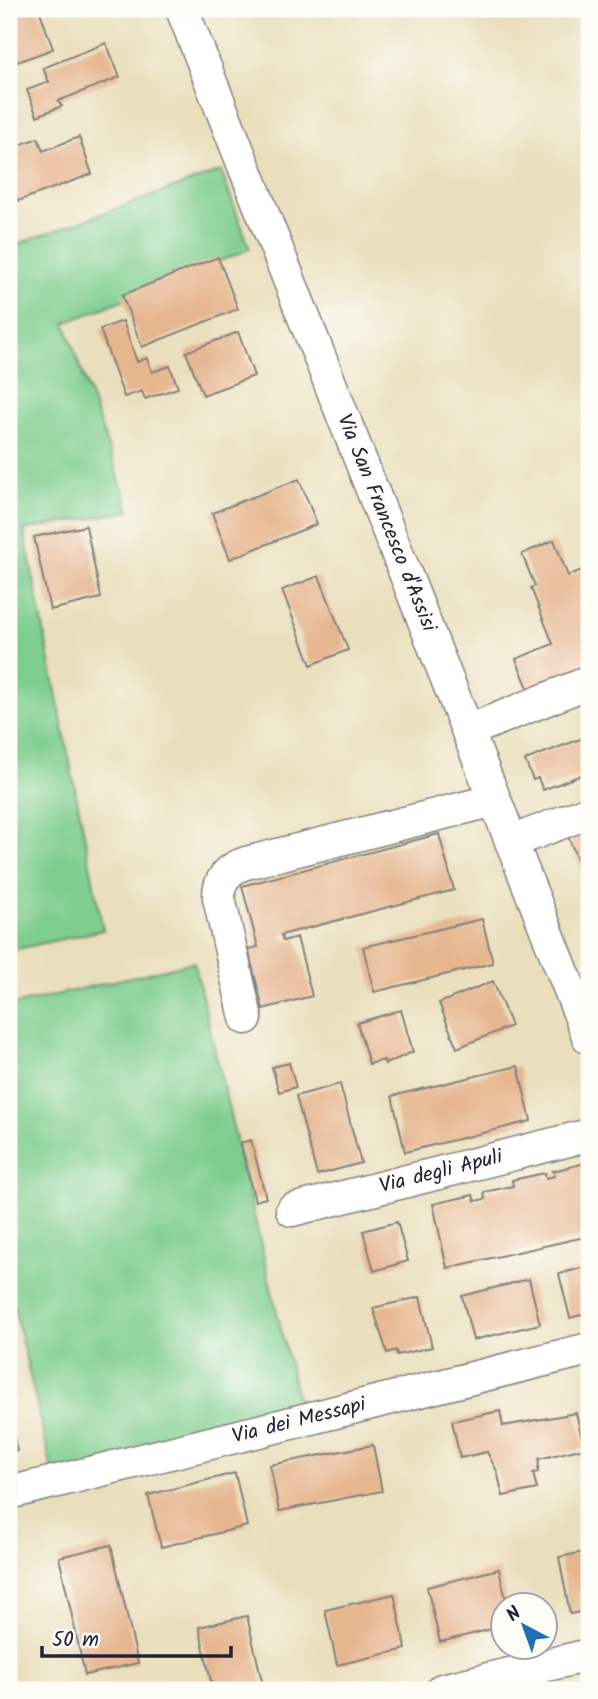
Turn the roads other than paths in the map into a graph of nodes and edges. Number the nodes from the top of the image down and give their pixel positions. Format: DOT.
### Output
graph roads {
  1 [pos="182,9"];
  2 [pos="589,682"];
  3 [pos="468,731"];
  4 [pos="495,800"];
  5 [pos="589,811"];
  6 [pos="511,842"];
  7 [pos="581,995"];
  8 [pos="246,1018"];
  9 [pos="589,1038"];
  10 [pos="589,1135"];
  11 [pos="292,1210"];
  12 [pos="589,1349"];
  13 [pos="9,1493"];
  14 [pos="589,1655"];
  15 [pos="442,1690"];
  1 -- 3 [label="street, Via San Francesco d'Assisi"];
  2 -- 3 [label="street"];
  3 -- 4 [label="street, Via San Francesco d'Assisi"];
  4 -- 6 [label="street, Via San Francesco d'Assisi"];
  4 -- 8 [label="street"];
  5 -- 6 [label="street"];
  6 -- 7 [label="street, Via San Francesco d'Assisi"];
  7 -- 9 [label="street, Via San Francesco d'Assisi"];
  10 -- 11 [label="street, Via degli Apuli"];
  12 -- 13 [label="street, Via dei Messapi"];
  14 -- 15 [label="street"];
}
